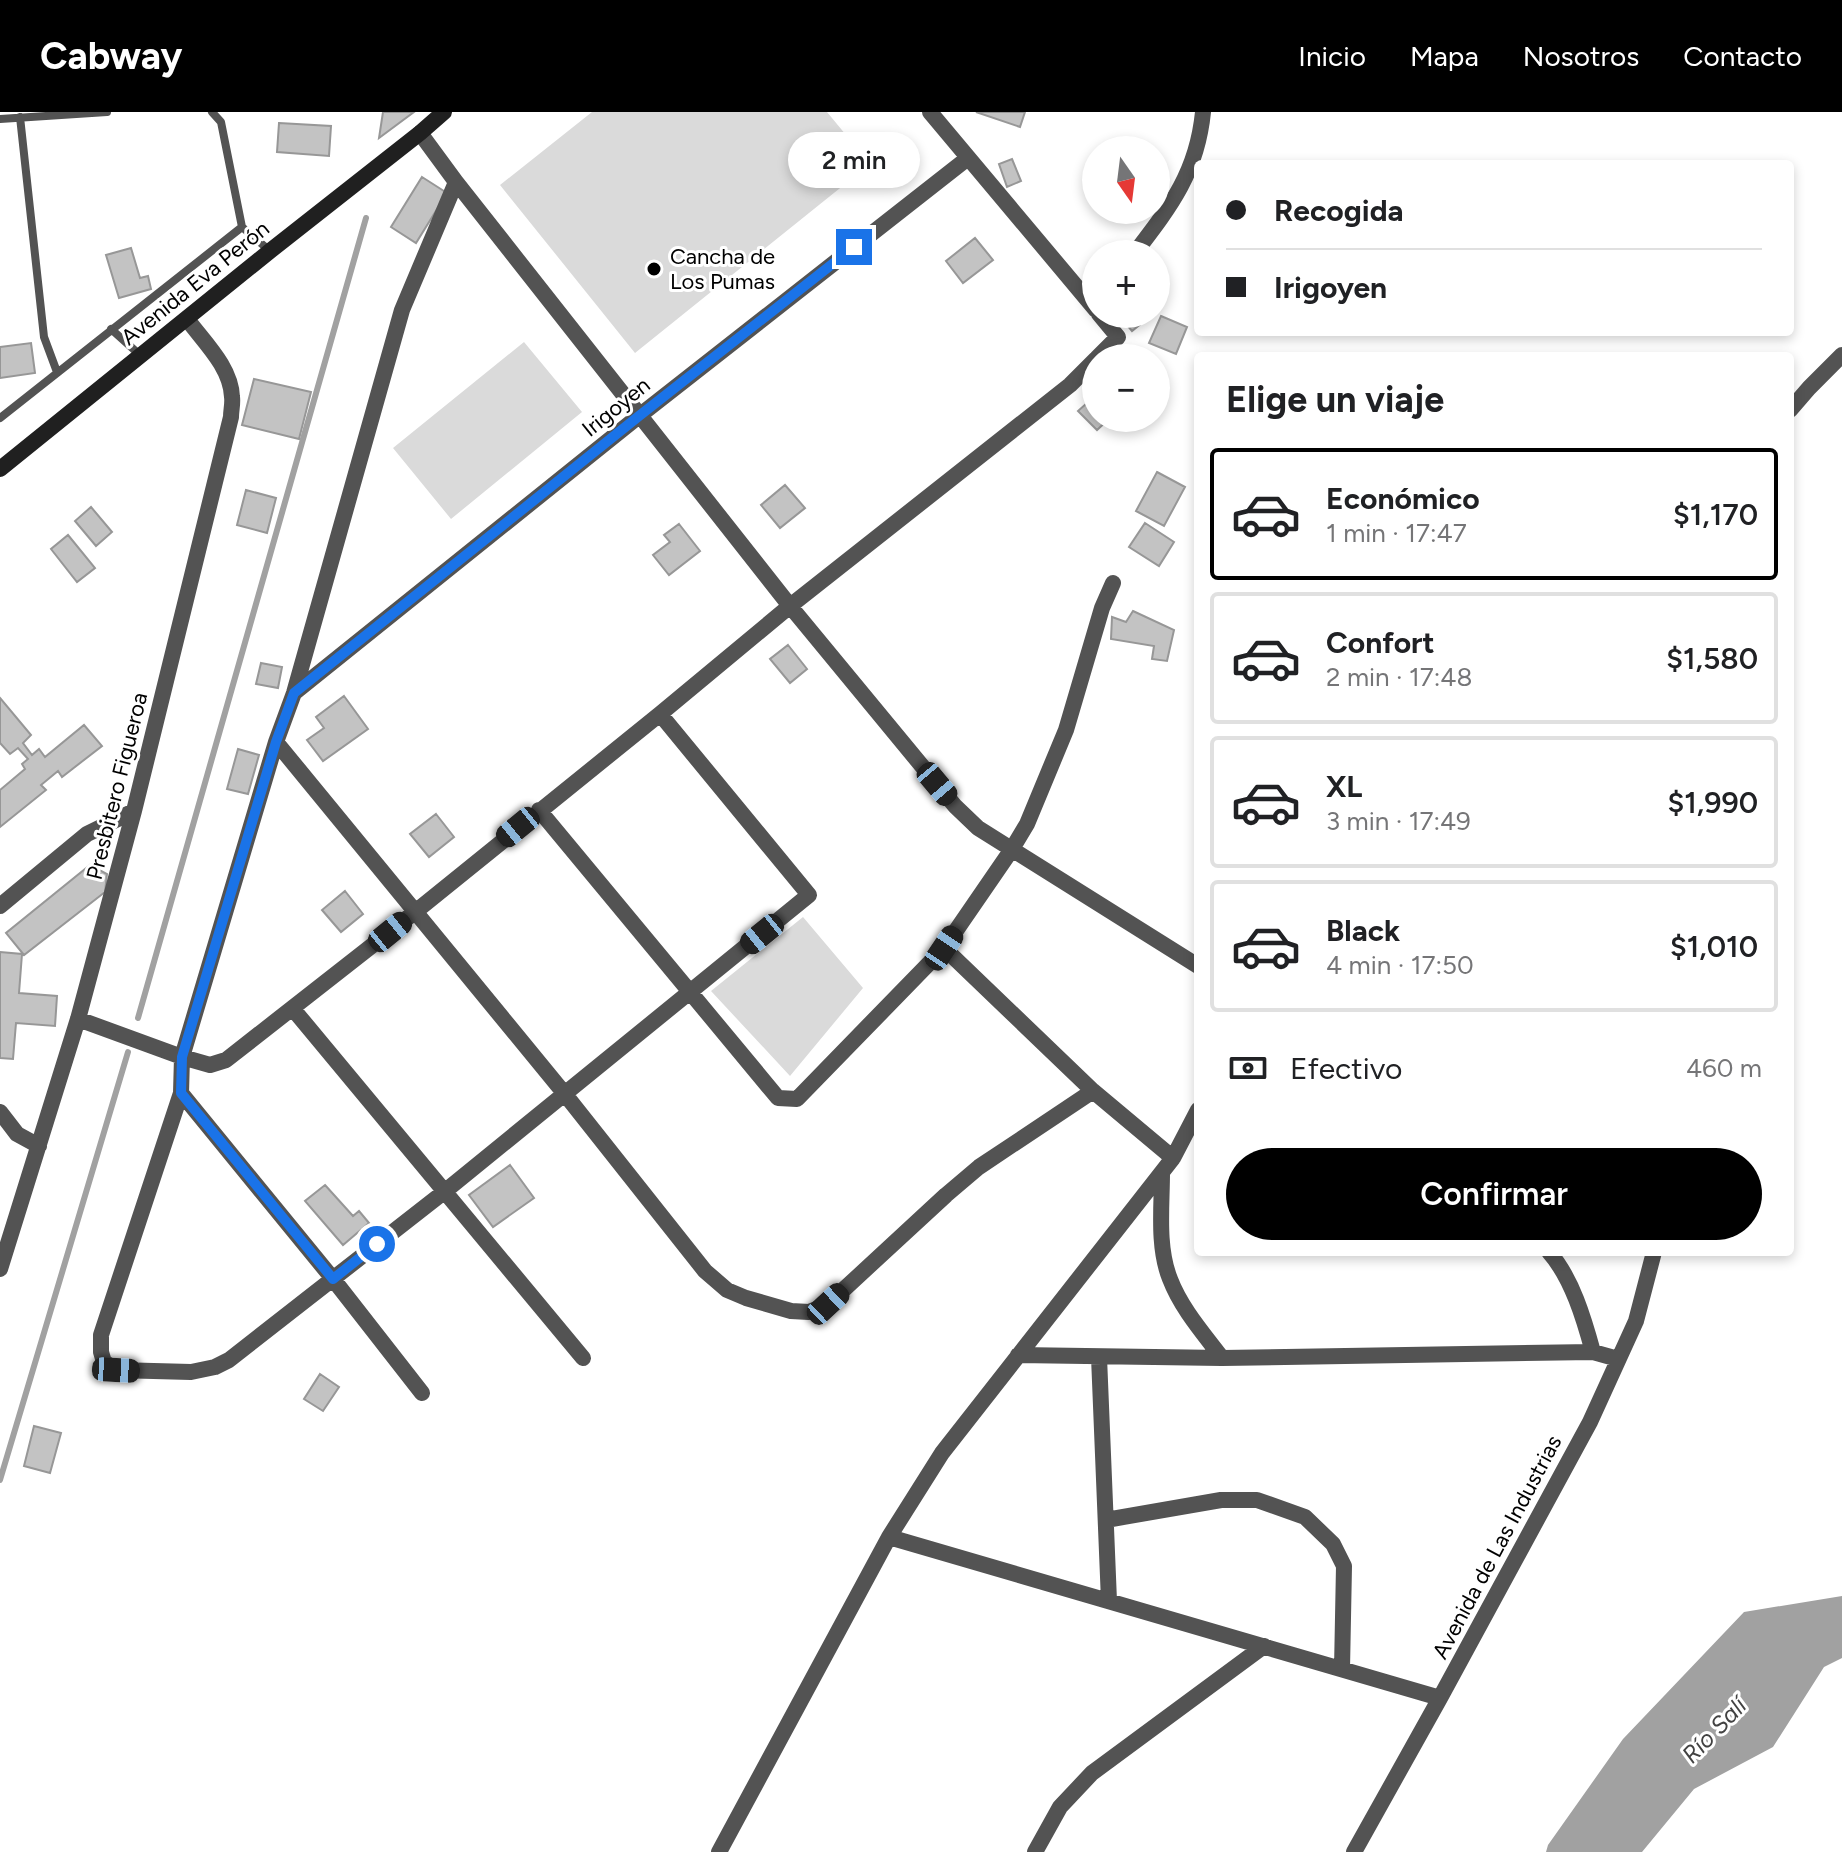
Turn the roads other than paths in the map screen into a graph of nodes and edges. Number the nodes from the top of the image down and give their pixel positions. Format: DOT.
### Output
graph roads {
  1 [pos="107,112"];
  2 [pos="212,112"];
  3 [pos="444,112"];
  4 [pos="930,112"];
  5 [pos="1203,112"];
  6 [pos="20,117"];
  7 [pos="0,119"];
  8 [pos="420,133"];
  9 [pos="968,158"];
  10 [pos="456,182"];
  11 [pos="242,227"];
  12 [pos="1144,240"];
  13 [pos="270,251"];
  14 [pos="1082,292"];
  15 [pos="187,319"];
  16 [pos="1111,328"];
  17 [pos="111,329"];
  18 [pos="1111,344"];
  19 [pos="1842,355"];
  20 [pos="141,356"];
  21 [pos="57,372"];
  22 [pos="1082,373"];
  23 [pos="1794,405"];
  24 [pos="639,416"];
  25 [pos="0,418"];
  26 [pos="0,469"];
  27 [pos="1113,583"];
  28 [pos="790,606"];
  29 [pos="294,693"];
  30 [pos="660,714"];
  31 [pos="276,742"];
  32 [pos="539,810"];
  33 [pos="134,811"];
  34 [pos="1012,849"];
  35 [pos="0,906"];
  36 [pos="415,912"];
  37 [pos="944,948"];
  38 [pos="1194,963"];
  39 [pos="690,992"];
  40 [pos="293,1009"];
  41 [pos="78,1019"];
  42 [pos="182,1057"];
  43 [pos="1093,1091"];
  44 [pos="181,1093"];
  45 [pos="564,1093"];
  46 [pos="0,1112"];
  47 [pos="1194,1118"];
  48 [pos="39,1146"];
  49 [pos="1173,1158"];
  50 [pos="1162,1173"];
  51 [pos="444,1192"];
  52 [pos="18,1210"];
  53 [pos="0,1216"];
  54 [pos="1553,1256"];
  55 [pos="1653,1256"];
  56 [pos="0,1269"];
  57 [pos="333,1279"];
  58 [pos="1593,1352"];
  59 [pos="1018,1355"];
  60 [pos="1099,1357"];
  61 [pos="583,1358"];
  62 [pos="1222,1358"];
  63 [pos="1618,1359"];
  64 [pos="422,1393"];
  65 [pos="1106,1520"];
  66 [pos="889,1537"];
  67 [pos="1109,1601"];
  68 [pos="1264,1646"];
  69 [pos="1342,1669"];
  70 [pos="1440,1698"];
  71 [pos="719,1852"];
  72 [pos="1035,1852"];
  73 [pos="1354,1852"];
  1 -- 6 [label="lane"];
  2 -- 11 [label="lane"];
  3 -- 8 [label="main road, Avenida Eva Perón"];
  4 -- 9 [label="street"];
  5 -- 12 [label="street"];
  6 -- 7 [label="lane"];
  6 -- 21 [label="lane"];
  8 -- 10 [label="street"];
  8 -- 13 [label="main road, Avenida Eva Perón"];
  9 -- 14 [label="street"];
  9 -- 24 [label="street, Irigoyen"];
  10 -- 24 [label="street"];
  10 -- 29 [label="street"];
  11 -- 13 [label="lane"];
  11 -- 17 [label="lane"];
  13 -- 15 [label="main road, Avenida Eva Perón"];
  15 -- 20 [label="main road, Avenida Eva Perón"];
  15 -- 33 [label="street, Presbitero Figueroa"];
  16 -- 18 [label="street"];
  17 -- 20 [label="lane"];
  17 -- 21 [label="lane"];
  19 -- 23 [label="street"];
  20 -- 26 [label="main road, Avenida Eva Perón"];
  21 -- 25 [label="lane"];
  22 -- 28 [label="street"];
  24 -- 28 [label="street"];
  24 -- 29 [label="street, Irigoyen"];
  27 -- 34 [label="street"];
  28 -- 30 [label="street"];
  28 -- 34 [label="street"];
  29 -- 31 [label="street"];
  30 -- 32 [label="street"];
  30 -- 39 [label="street"];
  31 -- 36 [label="street"];
  31 -- 42 [label="street"];
  32 -- 36 [label="street"];
  32 -- 39 [label="street"];
  33 -- 35 [label="street"];
  33 -- 41 [label="street, Presbitero Figueroa"];
  34 -- 37 [label="street"];
  34 -- 38 [label="street"];
  36 -- 40 [label="street"];
  36 -- 45 [label="street"];
  37 -- 39 [label="street"];
  37 -- 43 [label="street"];
  39 -- 45 [label="street"];
  40 -- 42 [label="street"];
  40 -- 51 [label="street"];
  41 -- 42 [label="street"];
  41 -- 48 [label="street, Presbitero Figueroa"];
  42 -- 44 [label="street"];
  43 -- 45 [label="street"];
  43 -- 49 [label="street"];
  44 -- 57 [label="street"];
  44 -- 57 [label="street"];
  45 -- 51 [label="street"];
  46 -- 48 [label="street"];
  47 -- 49 [label="street"];
  48 -- 52 [label="street, Presbitero Figueroa"];
  49 -- 50 [label="street"];
  50 -- 59 [label="street"];
  50 -- 62 [label="street"];
  51 -- 57 [label="street"];
  51 -- 61 [label="street"];
  52 -- 53 [label="street"];
  52 -- 56 [label="street, Presbitero Figueroa"];
  54 -- 58 [label="street"];
  55 -- 63 [label="street, Avenida de Las Industrias"];
  57 -- 64 [label="street"];
  58 -- 62 [label="street"];
  58 -- 63 [label="street"];
  59 -- 60 [label="street"];
  59 -- 66 [label="street"];
  60 -- 62 [label="street"];
  60 -- 65 [label="street"];
  63 -- 70 [label="street, Avenida de Las Industrias"];
  65 -- 67 [label="street"];
  65 -- 69 [label="street"];
  66 -- 67 [label="street"];
  66 -- 71 [label="street"];
  67 -- 68 [label="street"];
  68 -- 69 [label="street"];
  68 -- 72 [label="street"];
  69 -- 70 [label="street"];
  70 -- 73 [label="street, Avenida de Las Industrias"];
}
